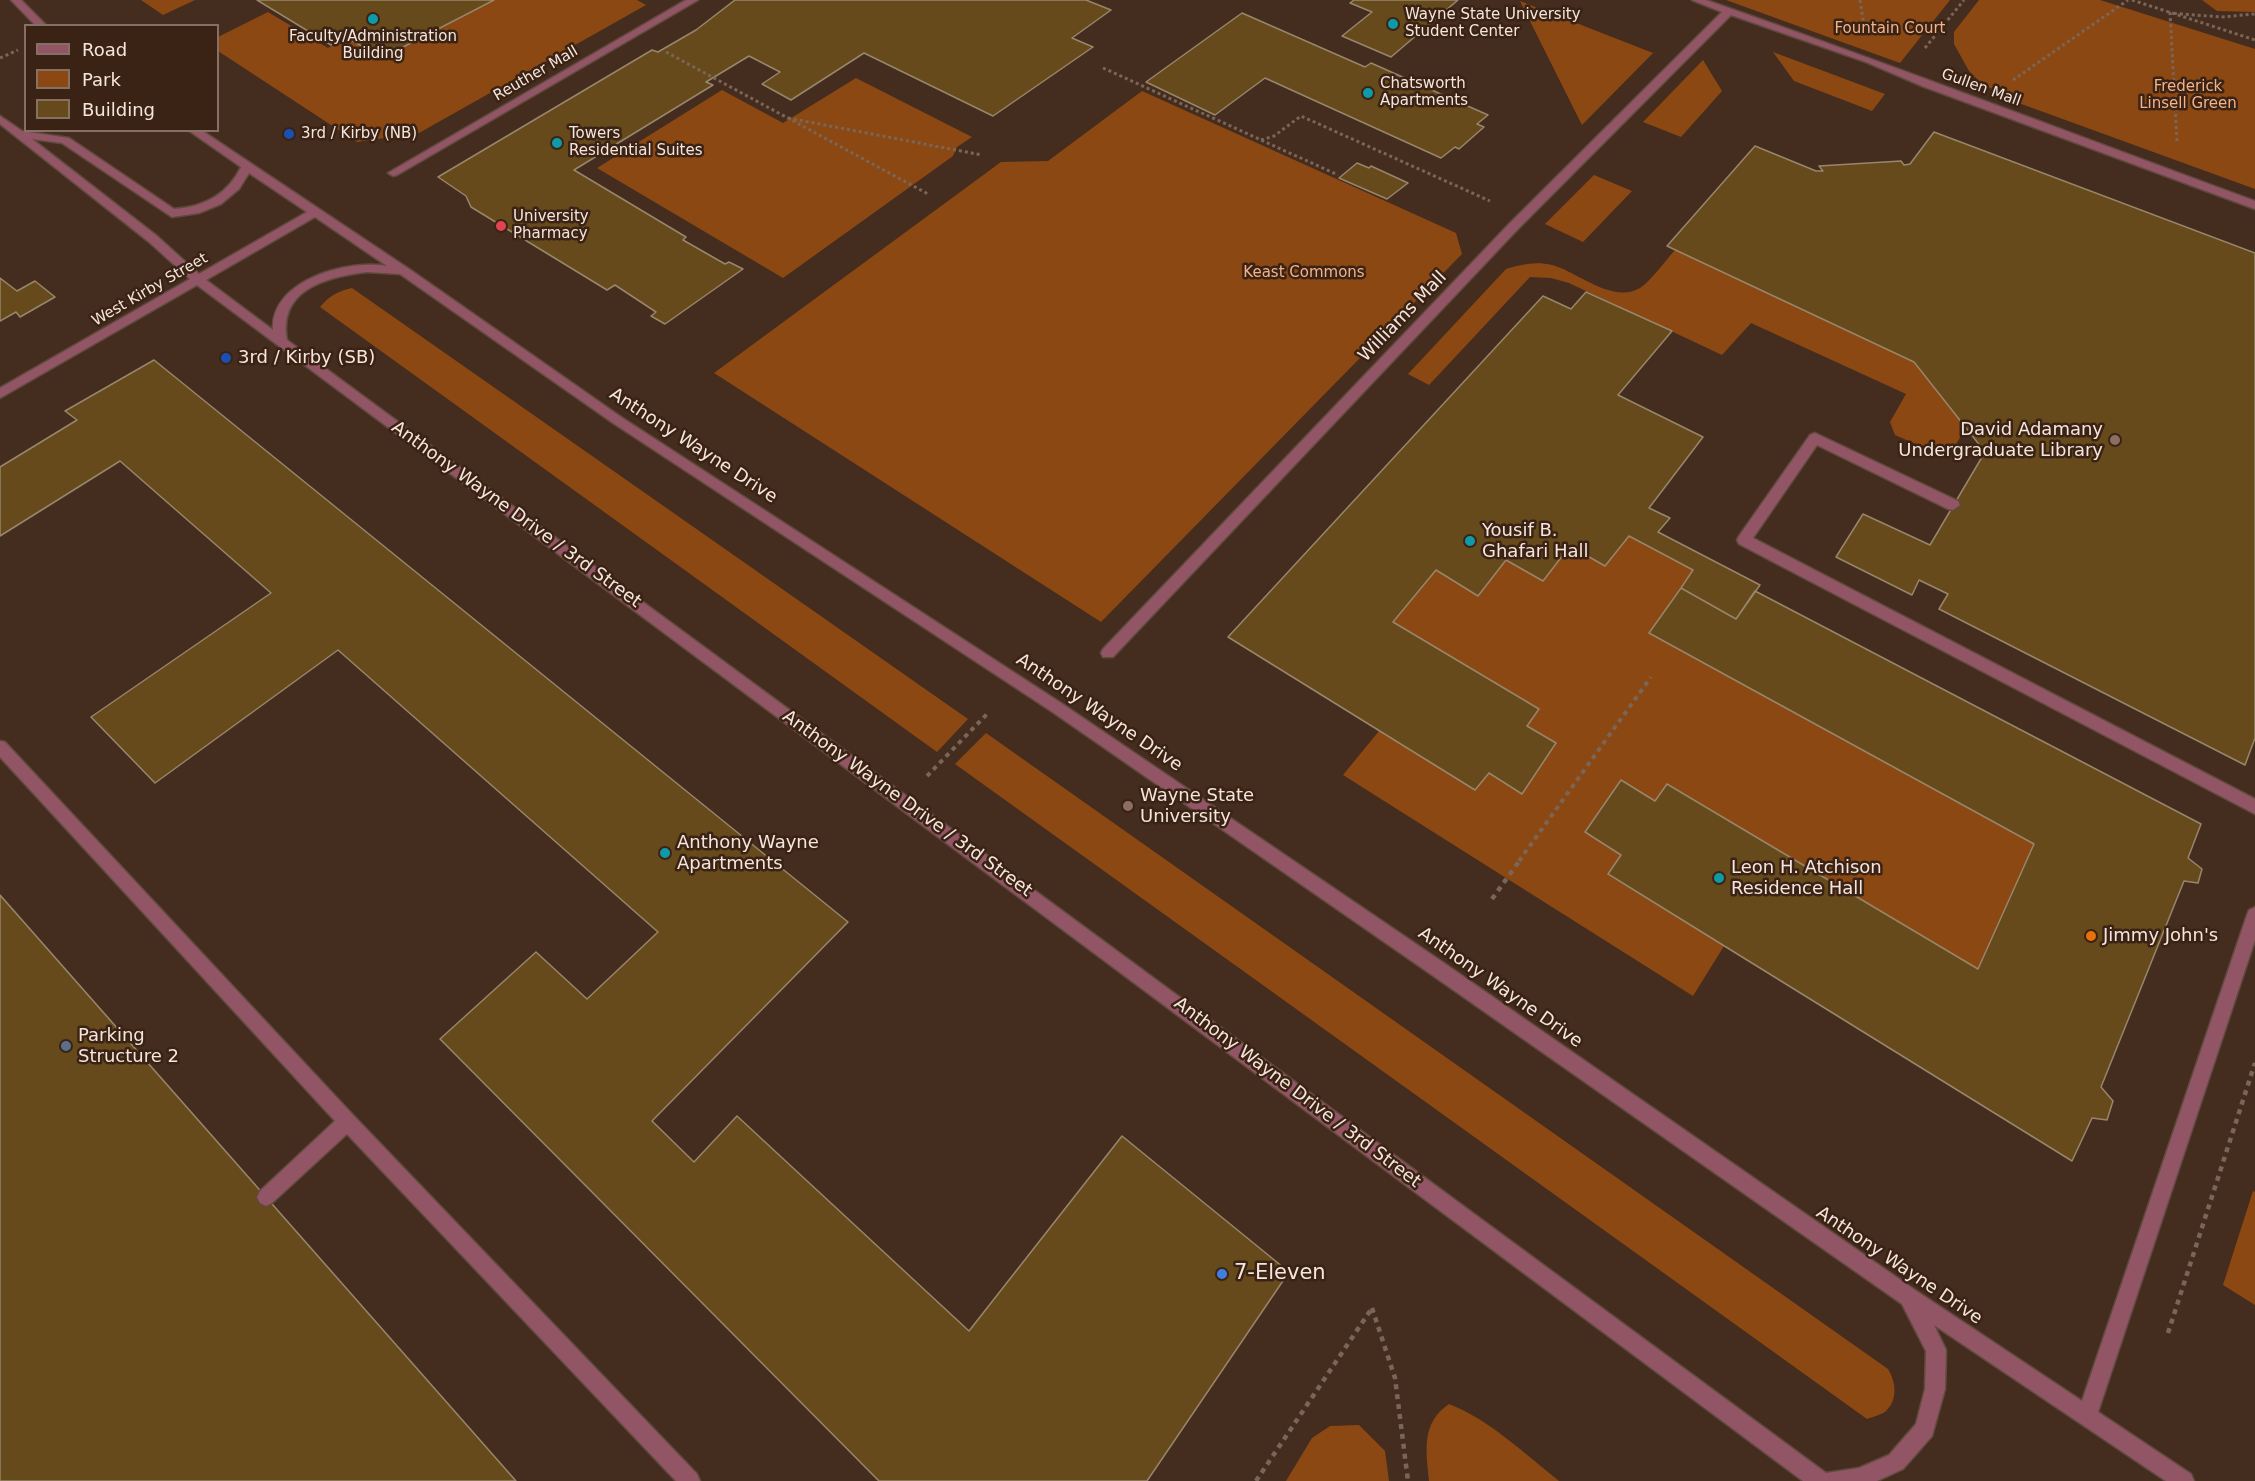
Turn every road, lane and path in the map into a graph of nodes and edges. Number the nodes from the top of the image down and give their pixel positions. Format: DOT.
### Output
graph roads {
  1 [pos="16,0"];
  2 [pos="693,0"];
  3 [pos="1697,0"];
  4 [pos="1964,0"];
  5 [pos="2130,0"];
  6 [pos="1728,12"];
  7 [pos="2170,13"];
  8 [pos="2255,14"];
  9 [pos="40,24"];
  10 [pos="633,35"];
  11 [pos="2255,40"];
  12 [pos="18,50"];
  13 [pos="0,58"];
  14 [pos="1103,68"];
  15 [pos="1904,73"];
  16 [pos="1979,104"];
  17 [pos="784,117"];
  18 [pos="0,119"];
  19 [pos="196,132"];
  20 [pos="17,133"];
  21 [pos="1261,140"];
  22 [pos="982,155"];
  23 [pos="247,166"];
  24 [pos="393,173"];
  25 [pos="1338,175"];
  26 [pos="2180,177"];
  27 [pos="928,194"];
  28 [pos="2255,205"];
  29 [pos="315,212"];
  30 [pos="1523,216"];
  31 [pos="408,274"];
  32 [pos="198,280"];
  33 [pos="281,342"];
  34 [pos="0,394"];
  35 [pos="1953,505"];
  36 [pos="1108,653"];
  37 [pos="1651,677"];
  38 [pos="987,714"];
  39 [pos="0,747"];
  40 [pos="924,779"];
  41 [pos="2255,807"];
  42 [pos="1492,899"];
  43 [pos="2255,915"];
  44 [pos="2255,1063"];
  45 [pos="347,1121"];
  46 [pos="266,1197"];
  47 [pos="1908,1297"];
  48 [pos="2168,1333"];
  49 [pos="2087,1416"];
  50 [pos="690,1481"];
  51 [pos="1256,1481"];
  52 [pos="1408,1481"];
  53 [pos="1820,1481"];
  54 [pos="1831,1481"];
  55 [pos="2184,1481"];
  1 -- 9 [label="street"];
  2 -- 10 [label="street, Reuther Mall"];
  3 -- 6 [label="street, Gullen Mall"];
  4 -- 15 [label="path"];
  5 -- 7 [label="path"];
  5 -- 16 [label="path"];
  6 -- 15 [label="street, Gullen Mall"];
  6 -- 30 [label="street, Williams Mall"];
  7 -- 8 [label="path"];
  7 -- 11 [label="path"];
  7 -- 26 [label="path"];
  10 -- 17 [label="path"];
  10 -- 24 [label="street, Reuther Mall"];
  12 -- 13 [label="path"];
  14 -- 21 [label="path"];
  15 -- 16 [label="street, Gullen Mall"];
  16 -- 26 [label="street, Gullen Mall"];
  17 -- 22 [label="path"];
  17 -- 27 [label="path"];
  18 -- 20 [label="street, Anthony Wayne Drive / 3rd Street"];
  19 -- 23 [label="street, Anthony Wayne Drive"];
  20 -- 23 [label="street"];
  20 -- 32 [label="street, Anthony Wayne Drive / 3rd Street"];
  21 -- 25 [label="path"];
  21 -- 30 [label="path"];
  23 -- 29 [label="street, Anthony Wayne Drive"];
  26 -- 28 [label="street, Gullen Mall"];
  29 -- 31 [label="street, Anthony Wayne Drive"];
  29 -- 32 [label="street, West Kirby Street"];
  30 -- 36 [label="street, Williams Mall"];
  31 -- 33 [label="street"];
  31 -- 47 [label="street, Anthony Wayne Drive"];
  32 -- 33 [label="street, Anthony Wayne Drive / 3rd Street"];
  32 -- 34 [label="street, West Kirby Street"];
  33 -- 53 [label="street, Anthony Wayne Drive / 3rd Street"];
  35 -- 41 [label="street"];
  37 -- 42 [label="path"];
  38 -- 40 [label="path"];
  39 -- 45 [label="street"];
  43 -- 49 [label="street"];
  44 -- 48 [label="path"];
  45 -- 46 [label="street"];
  45 -- 50 [label="street"];
  47 -- 49 [label="street, Anthony Wayne Drive"];
  47 -- 54 [label="street"];
  49 -- 55 [label="street, Anthony Wayne Drive"];
  51 -- 52 [label="path"];
}
